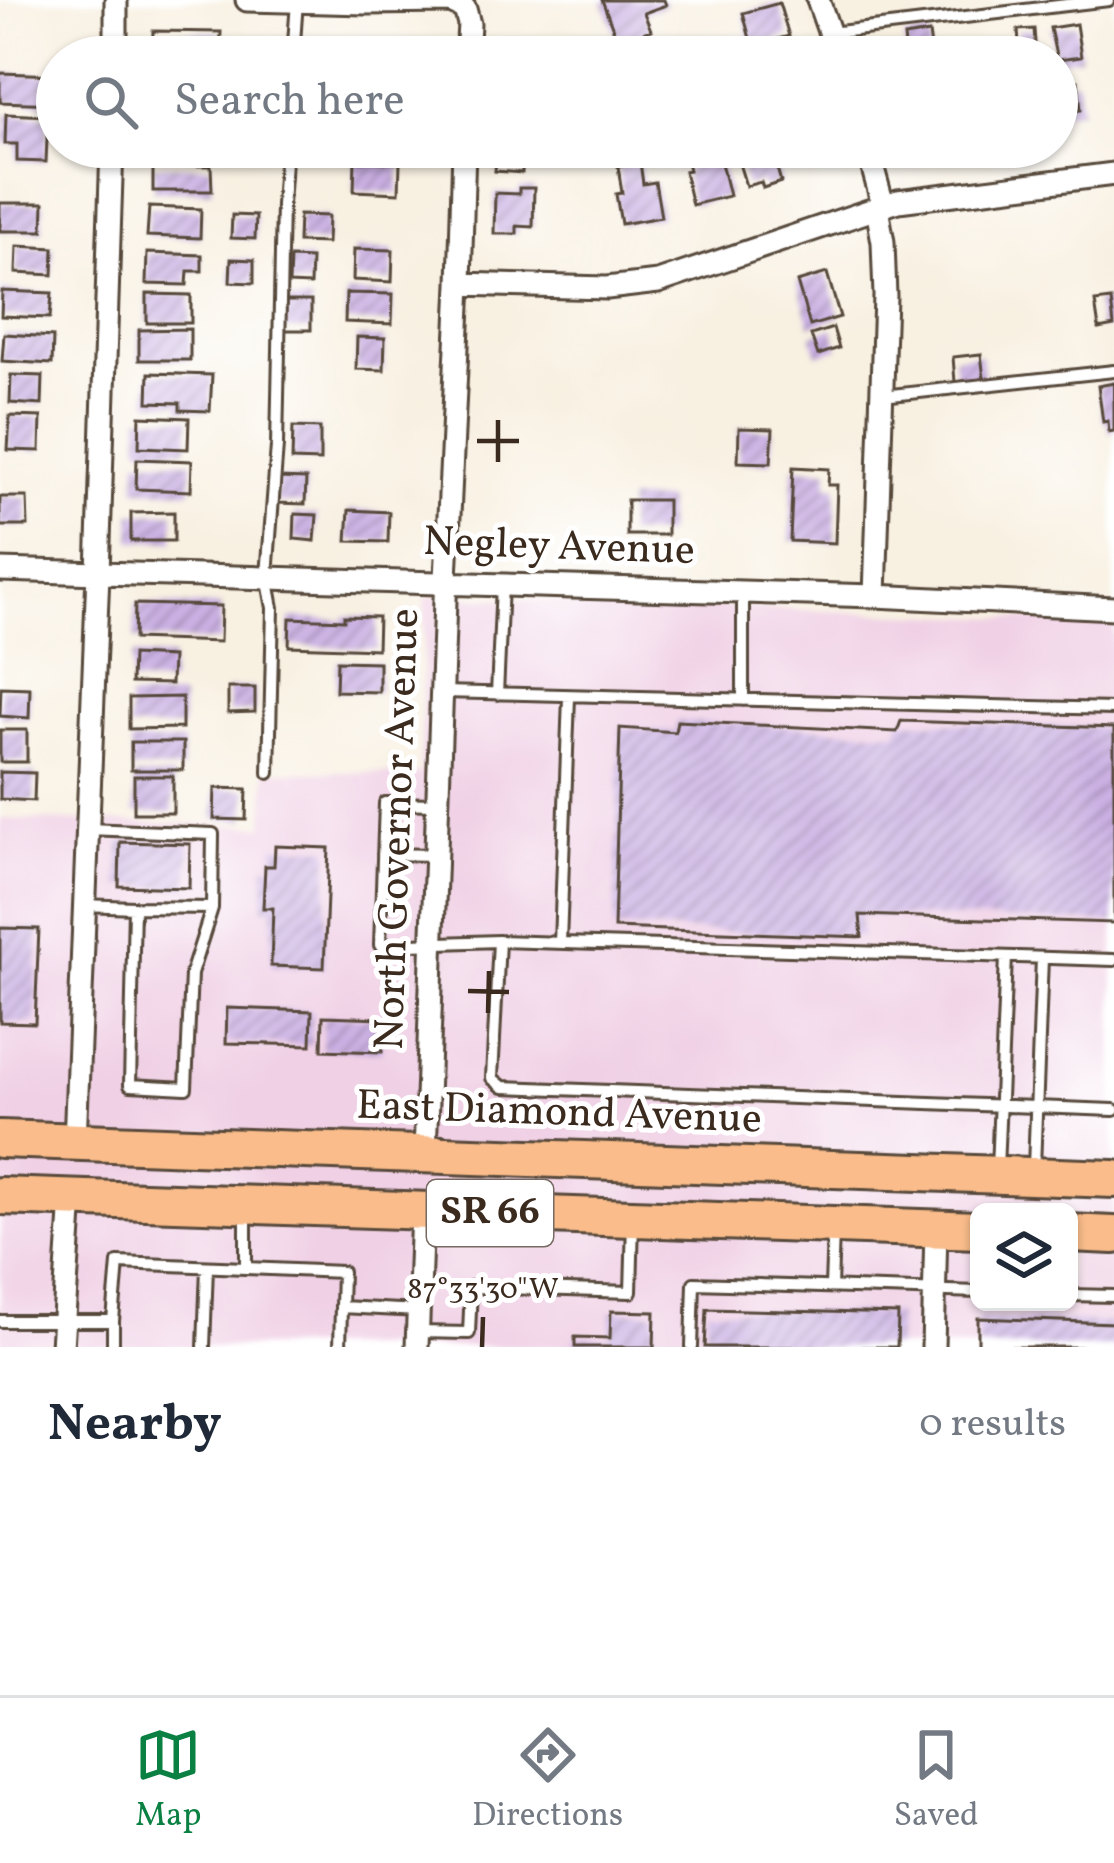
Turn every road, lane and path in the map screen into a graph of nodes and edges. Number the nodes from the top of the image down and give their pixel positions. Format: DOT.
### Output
graph roads {
  1 [pos="116,0"];
  2 [pos="248,0"];
  3 [pos="818,0"];
  4 [pos="1109,0"];
  5 [pos="296,1"];
  6 [pos="470,4"];
  7 [pos="830,33"];
  8 [pos="116,36"];
  9 [pos="294,36"];
  10 [pos="469,36"];
  11 [pos="831,36"];
  12 [pos="111,168"];
  13 [pos="285,168"];
  14 [pos="463,168"];
  15 [pos="872,168"];
  16 [pos="1114,174"];
  17 [pos="880,207"];
  18 [pos="460,284"];
  19 [pos="1114,371"];
  20 [pos="882,396"];
  21 [pos="0,569"];
  22 [pos="98,572"];
  23 [pos="267,576"];
  24 [pos="447,583"];
  25 [pos="502,585"];
  26 [pos="743,593"];
  27 [pos="875,596"];
  28 [pos="1114,608"];
  29 [pos="442,692"];
  30 [pos="496,694"];
  31 [pos="569,697"];
  32 [pos="743,700"];
  33 [pos="1114,709"];
  34 [pos="269,772"];
  35 [pos="436,804"];
  36 [pos="87,829"];
  37 [pos="383,854"];
  38 [pos="436,855"];
  39 [pos="83,905"];
  40 [pos="134,907"];
  41 [pos="212,908"];
  42 [pos="499,941"];
  43 [pos="560,943"];
  44 [pos="434,946"];
  45 [pos="1006,957"];
  46 [pos="1042,958"];
  47 [pos="1114,960"];
  48 [pos="1000,1106"];
  49 [pos="1036,1107"];
  50 [pos="1114,1110"];
  51 [pos="0,1139"];
  52 [pos="74,1142"];
  53 [pos="425,1154"];
  54 [pos="1015,1176"];
  55 [pos="1114,1179"];
  56 [pos="0,1196"];
  57 [pos="72,1198"];
  58 [pos="246,1204"];
  59 [pos="422,1210"];
  60 [pos="633,1218"];
  61 [pos="833,1225"];
  62 [pos="936,1229"];
  63 [pos="970,1230"];
  64 [pos="1078,1233"];
  65 [pos="1114,1235"];
  66 [pos="207,1267"];
  67 [pos="246,1268"];
  68 [pos="832,1287"];
  69 [pos="934,1291"];
  70 [pos="970,1292"];
  71 [pos="1078,1294"];
  72 [pos="1114,1296"];
  73 [pos="341,1307"];
  74 [pos="0,1321"];
  75 [pos="113,1321"];
  76 [pos="64,1322"];
  77 [pos="418,1330"];
  78 [pos="62,1347"];
  79 [pos="112,1347"];
  80 [pos="204,1347"];
  81 [pos="340,1347"];
  82 [pos="692,1347"];
  83 [pos="933,1347"];
  1 -- 8 [label="street"];
  2 -- 5 [label="street"];
  3 -- 7 [label="street"];
  4 -- 7 [label="lane"];
  5 -- 6 [label="street"];
  5 -- 9 [label="lane"];
  6 -- 10 [label="street"];
  7 -- 11 [label="street"];
  12 -- 22 [label="street"];
  13 -- 23 [label="lane"];
  14 -- 18 [label="street, North Governor Avenue"];
  15 -- 17 [label="street"];
  16 -- 17 [label="street"];
  17 -- 18 [label="street"];
  17 -- 20 [label="street"];
  18 -- 24 [label="street, North Governor Avenue"];
  19 -- 20 [label="lane"];
  20 -- 27 [label="street"];
  21 -- 22 [label="street, Negley Avenue"];
  22 -- 23 [label="street, Negley Avenue"];
  22 -- 36 [label="street"];
  23 -- 24 [label="street, Negley Avenue"];
  23 -- 34 [label="lane"];
  24 -- 25 [label="street, Negley Avenue"];
  24 -- 29 [label="street, North Governor Avenue"];
  25 -- 26 [label="street, Negley Avenue"];
  25 -- 30 [label="lane"];
  26 -- 27 [label="street, Negley Avenue"];
  26 -- 32 [label="lane"];
  27 -- 28 [label="street, Negley Avenue"];
  29 -- 30 [label="lane"];
  29 -- 35 [label="street, North Governor Avenue"];
  30 -- 31 [label="lane"];
  31 -- 32 [label="lane"];
  31 -- 43 [label="lane"];
  32 -- 33 [label="lane"];
  35 -- 37 [label="lane"];
  35 -- 38 [label="street, North Governor Avenue"];
  36 -- 39 [label="street"];
  36 -- 41 [label="lane"];
  37 -- 38 [label="lane"];
  37 -- 44 [label="lane"];
  38 -- 44 [label="street, North Governor Avenue"];
  39 -- 40 [label="lane"];
  39 -- 52 [label="street"];
  40 -- 41 [label="lane"];
  40 -- 41 [label="lane"];
  42 -- 43 [label="lane"];
  42 -- 44 [label="lane"];
  42 -- 48 [label="lane"];
  43 -- 45 [label="lane"];
  44 -- 53 [label="street, North Governor Avenue"];
  45 -- 46 [label="lane"];
  45 -- 48 [label="lane"];
  46 -- 47 [label="lane"];
  46 -- 49 [label="lane"];
  48 -- 49 [label="lane"];
  48 -- 54 [label="lane"];
  49 -- 50 [label="lane"];
  49 -- 54 [label="lane"];
  51 -- 52 [label="main road, East Diamond Avenue / SR 66"];
  52 -- 53 [label="main road, East Diamond Avenue / SR 66"];
  53 -- 54 [label="main road, East Diamond Avenue / SR 66"];
  54 -- 55 [label="main road, East Diamond Avenue / SR 66"];
  56 -- 57 [label="main road, SR 66"];
  57 -- 58 [label="main road, SR 66"];
  57 -- 76 [label="street"];
  58 -- 59 [label="main road, SR 66"];
  58 -- 67 [label="lane"];
  59 -- 60 [label="main road, SR 66"];
  59 -- 77 [label="street"];
  60 -- 61 [label="main road, SR 66"];
  60 -- 77 [label="lane"];
  61 -- 62 [label="main road, SR 66"];
  61 -- 68 [label="lane"];
  62 -- 63 [label="main road, SR 66"];
  62 -- 69 [label="street"];
  64 -- 65 [label="main road"];
  66 -- 67 [label="lane"];
  66 -- 75 [label="lane"];
  66 -- 80 [label="lane"];
  67 -- 73 [label="lane"];
  68 -- 69 [label="lane"];
  68 -- 82 [label="lane"];
  69 -- 70 [label="lane"];
  69 -- 83 [label="street"];
  71 -- 72 [label="lane"];
  73 -- 77 [label="lane"];
  73 -- 81 [label="lane"];
  74 -- 76 [label="lane"];
  75 -- 76 [label="lane"];
  75 -- 79 [label="lane"];
  76 -- 78 [label="street"];
}
